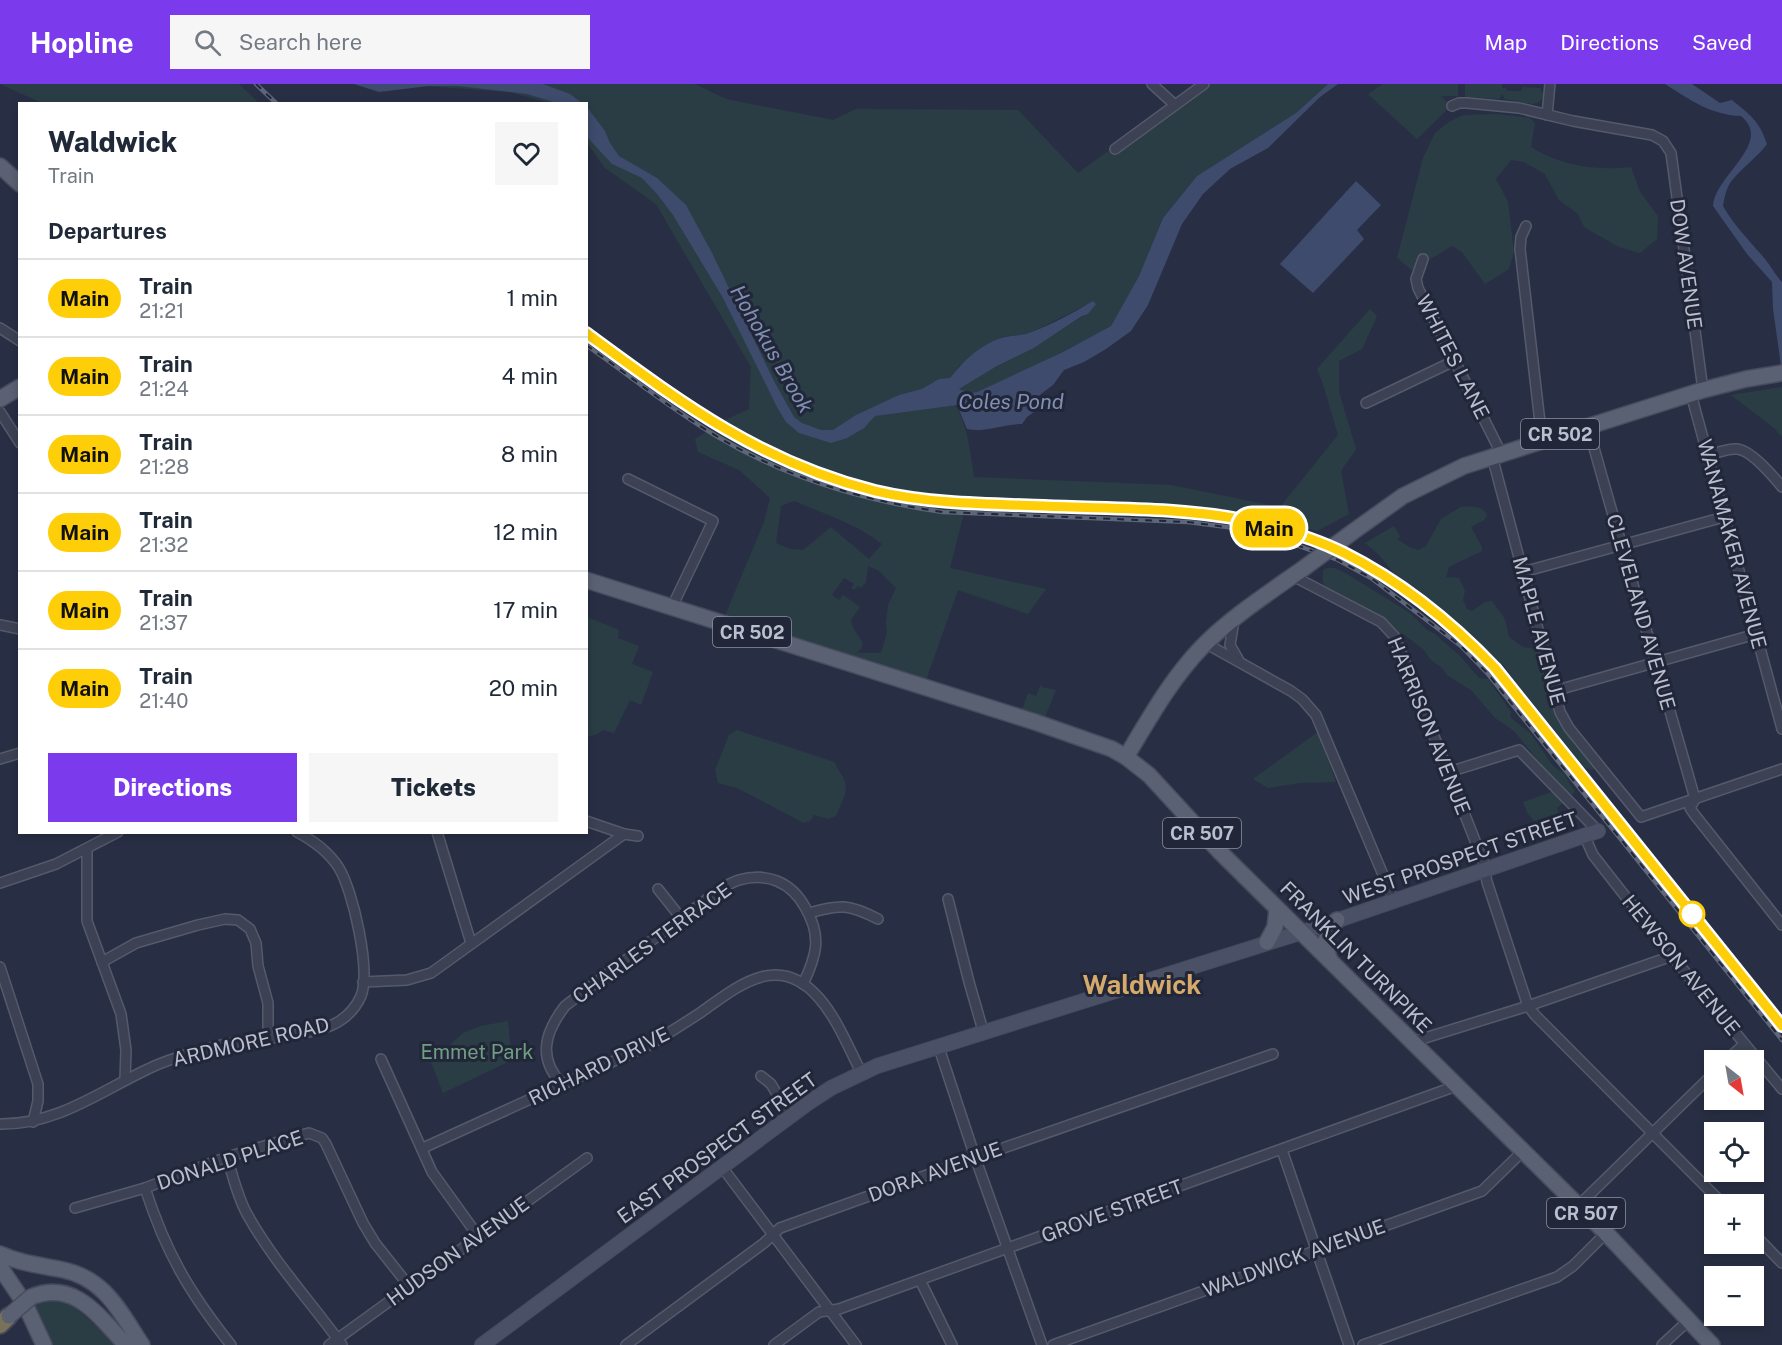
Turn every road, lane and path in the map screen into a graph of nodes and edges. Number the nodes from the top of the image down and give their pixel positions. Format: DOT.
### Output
graph roads {
  1 [pos="1152,84"];
  2 [pos="1204,84"];
  3 [pos="1550,84"];
  4 [pos="1174,105"];
  5 [pos="1452,106"];
  6 [pos="1548,115"];
  7 [pos="1114,149"];
  8 [pos="0,166"];
  9 [pos="18,182"];
  10 [pos="1526,226"];
  11 [pos="1423,259"];
  12 [pos="0,328"];
  13 [pos="18,340"];
  14 [pos="1454,361"];
  15 [pos="1781,373"];
  16 [pos="18,388"];
  17 [pos="1697,392"];
  18 [pos="0,399"];
  19 [pos="1365,402"];
  20 [pos="0,412"];
  21 [pos="1588,426"];
  22 [pos="18,439"];
  23 [pos="1542,440"];
  24 [pos="1497,455"];
  25 [pos="1708,455"];
  26 [pos="628,479"];
  27 [pos="1782,487"];
  28 [pos="1725,517"];
  29 [pos="1620,545"];
  30 [pos="1298,572"];
  31 [pos="1523,572"];
  32 [pos="588,581"];
  33 [pos="672,607"];
  34 [pos="1234,620"];
  35 [pos="0,626"];
  36 [pos="18,629"];
  37 [pos="1756,634"];
  38 [pos="1205,644"];
  39 [pos="1239,661"];
  40 [pos="1657,663"];
  41 [pos="1554,691"];
  42 [pos="1782,729"];
  43 [pos="18,754"];
  44 [pos="1126,757"];
  45 [pos="0,759"];
  46 [pos="1782,769"];
  47 [pos="1449,772"];
  48 [pos="1695,799"];
  49 [pos="588,822"];
  50 [pos="115,834"];
  51 [pos="300,834"];
  52 [pos="438,834"];
  53 [pos="624,834"];
  54 [pos="1591,834"];
  55 [pos="639,836"];
  56 [pos="87,850"];
  57 [pos="1485,871"];
  58 [pos="0,883"];
  59 [pos="658,889"];
  60 [pos="948,899"];
  61 [pos="1394,901"];
  62 [pos="1277,909"];
  63 [pos="809,913"];
  64 [pos="681,918"];
  65 [pos="878,919"];
  66 [pos="1336,920"];
  67 [pos="1782,926"];
  68 [pos="1300,933"];
  69 [pos="1267,942"];
  70 [pos="471,943"];
  71 [pos="1672,956"];
  72 [pos="102,962"];
  73 [pos="1331,962"];
  74 [pos="0,967"];
  75 [pos="363,982"];
  76 [pos="803,984"];
  77 [pos="1528,1006"];
  78 [pos="984,1034"];
  79 [pos="268,1038"];
  80 [pos="1412,1042"];
  81 [pos="1744,1044"];
  82 [pos="939,1048"];
  83 [pos="1738,1050"];
  84 [pos="1273,1054"];
  85 [pos="381,1059"];
  86 [pos="862,1074"];
  87 [pos="761,1076"];
  88 [pos="125,1080"];
  89 [pos="1704,1083"];
  90 [pos="562,1084"];
  91 [pos="1456,1086"];
  92 [pos="1782,1089"];
  93 [pos="790,1116"];
  94 [pos="33,1122"];
  95 [pos="0,1124"];
  96 [pos="1653,1134"];
  97 [pos="423,1148"];
  98 [pos="1282,1150"];
  99 [pos="1523,1152"];
  100 [pos="227,1157"];
  101 [pos="975,1157"];
  102 [pos="587,1158"];
  103 [pos="722,1167"];
  104 [pos="145,1188"];
  105 [pos="1714,1194"];
  106 [pos="1578,1206"];
  107 [pos="75,1208"];
  108 [pos="1606,1233"];
  109 [pos="772,1234"];
  110 [pos="478,1236"];
  111 [pos="1764,1244"];
  112 [pos="1008,1248"];
  113 [pos="1316,1250"];
  114 [pos="0,1254"];
  115 [pos="1782,1263"];
  116 [pos="36,1265"];
  117 [pos="2,1277"];
  118 [pos="920,1280"];
  119 [pos="409,1286"];
  120 [pos="830,1310"];
  121 [pos="4,1321"];
  122 [pos="1688,1321"];
  123 [pos="0,1331"];
  124 [pos="340,1342"];
  125 [pos="35,1345"];
  126 [pos="44,1345"];
  127 [pos="126,1345"];
  128 [pos="142,1345"];
  129 [pos="231,1345"];
  130 [pos="329,1345"];
  131 [pos="482,1345"];
  132 [pos="626,1345"];
  133 [pos="774,1345"];
  134 [pos="856,1345"];
  135 [pos="952,1345"];
  136 [pos="1042,1345"];
  137 [pos="1053,1345"];
  138 [pos="1349,1345"];
  139 [pos="1363,1345"];
  140 [pos="1662,1345"];
  141 [pos="1712,1345"];
  1 -- 4 [label="street"];
  2 -- 4 [label="street"];
  3 -- 6 [label="street"];
  4 -- 7 [label="street"];
  5 -- 6 [label="street"];
  6 -- 17 [label="street, DOW AVENUE"];
  8 -- 9 [label="main road"];
  10 -- 23 [label="street"];
  11 -- 14 [label="street, WHITES LANE"];
  12 -- 13 [label="street"];
  14 -- 19 [label="street"];
  14 -- 24 [label="street, WHITES LANE"];
  15 -- 17 [label="main road, CR 502"];
  16 -- 18 [label="main road"];
  17 -- 21 [label="main road, CR 502"];
  17 -- 25 [label="street, WANAMAKER AVENUE"];
  20 -- 22 [label="street"];
  21 -- 23 [label="main road, CR 502"];
  21 -- 29 [label="street, CLEVELAND AVENUE"];
  23 -- 24 [label="main road, CR 502"];
  24 -- 30 [label="main road, CR 502, bridge"];
  24 -- 31 [label="street, MAPLE AVENUE"];
  25 -- 27 [label="street"];
  25 -- 28 [label="street, WANAMAKER AVENUE"];
  26 -- 33 [label="street"];
  28 -- 29 [label="street"];
  28 -- 37 [label="street, WANAMAKER AVENUE"];
  29 -- 31 [label="street"];
  29 -- 40 [label="street, CLEVELAND AVENUE"];
  30 -- 34 [label="main road, CR 502"];
  30 -- 47 [label="street, HARRISON AVENUE"];
  31 -- 41 [label="street, MAPLE AVENUE"];
  32 -- 33 [label="main road, CR 502"];
  33 -- 44 [label="main road, FRANKLIN TURNPIKE / CR 502"];
  34 -- 38 [label="main road, CR 502"];
  34 -- 39 [label="street"];
  35 -- 36 [label="street"];
  37 -- 40 [label="street"];
  37 -- 42 [label="street, WANAMAKER AVENUE"];
  38 -- 39 [label="street"];
  38 -- 44 [label="main road, CR 502"];
  39 -- 61 [label="street"];
  40 -- 41 [label="street"];
  40 -- 48 [label="street, CLEVELAND AVENUE"];
  41 -- 48 [label="street, MAPLE AVENUE"];
  43 -- 45 [label="street"];
  44 -- 62 [label="main road, FRANKLIN TURNPIKE / CR 507"];
  46 -- 48 [label="street"];
  47 -- 54 [label="street, HEWSON AVENUE"];
  47 -- 57 [label="street, HARRISON AVENUE"];
  48 -- 67 [label="street, CLEVELAND AVENUE"];
  49 -- 53 [label="street"];
  50 -- 56 [label="street"];
  51 -- 75 [label="street"];
  52 -- 70 [label="street"];
  53 -- 55 [label="street"];
  53 -- 70 [label="street"];
  54 -- 57 [label="street, WEST PROSPECT STREET"];
  54 -- 71 [label="street, HEWSON AVENUE"];
  56 -- 58 [label="street"];
  56 -- 72 [label="street"];
  57 -- 61 [label="street, WEST PROSPECT STREET"];
  57 -- 77 [label="street, HARRISON AVENUE"];
  59 -- 64 [label="street"];
  60 -- 78 [label="street"];
  61 -- 66 [label="street, WEST PROSPECT STREET"];
  62 -- 68 [label="main road, FRANKLIN TURNPIKE / CR 507"];
  62 -- 69 [label="main road"];
  63 -- 64 [label="street, CHARLES TERRACE"];
  63 -- 65 [label="street"];
  63 -- 76 [label="street, CHARLES TERRACE"];
  64 -- 90 [label="street, CHARLES TERRACE"];
  66 -- 68 [label="street, WEST PROSPECT STREET"];
  66 -- 73 [label="main road"];
  68 -- 69 [label="street, WEST PROSPECT STREET"];
  68 -- 73 [label="main road, FRANKLIN TURNPIKE / CR 507"];
  69 -- 78 [label="street, EAST PROSPECT STREET"];
  70 -- 75 [label="street"];
  71 -- 77 [label="street"];
  71 -- 81 [label="street, HEWSON AVENUE"];
  72 -- 79 [label="street"];
  72 -- 88 [label="street"];
  73 -- 80 [label="main road, FRANKLIN TURNPIKE / CR 507"];
  74 -- 94 [label="street"];
  75 -- 79 [label="street, ARDMORE ROAD"];
  76 -- 86 [label="street, RICHARD DRIVE"];
  76 -- 90 [label="street, RICHARD DRIVE"];
  77 -- 80 [label="street"];
  77 -- 96 [label="street, HARRISON AVENUE"];
  78 -- 82 [label="street, EAST PROSPECT STREET"];
  79 -- 88 [label="street, ARDMORE ROAD"];
  80 -- 91 [label="main road, FRANKLIN TURNPIKE / CR 507"];
  81 -- 83 [label="street"];
  81 -- 92 [label="street, HEWSON AVENUE"];
  82 -- 86 [label="street, EAST PROSPECT STREET"];
  82 -- 101 [label="street"];
  84 -- 101 [label="street, DORA AVENUE"];
  85 -- 97 [label="street"];
  86 -- 93 [label="street, EAST PROSPECT STREET"];
  87 -- 93 [label="street"];
  88 -- 94 [label="street, ARDMORE ROAD"];
  89 -- 96 [label="street"];
  90 -- 97 [label="street, RICHARD DRIVE"];
  91 -- 98 [label="street, GROVE STREET"];
  91 -- 99 [label="main road, FRANKLIN TURNPIKE / CR 507"];
  93 -- 103 [label="street, EAST PROSPECT STREET"];
  94 -- 95 [label="street, ARDMORE ROAD"];
  96 -- 105 [label="street, HARRISON AVENUE"];
  96 -- 106 [label="street"];
  97 -- 110 [label="street"];
  98 -- 112 [label="street, GROVE STREET"];
  98 -- 113 [label="street"];
  99 -- 106 [label="main road, FRANKLIN TURNPIKE / CR 507"];
  99 -- 113 [label="street, WALDWICK AVENUE"];
  100 -- 104 [label="street, DONALD PLACE"];
  100 -- 119 [label="street, DONALD PLACE"];
  100 -- 124 [label="street"];
  101 -- 109 [label="street, DORA AVENUE"];
  101 -- 112 [label="street"];
  102 -- 110 [label="street, HUDSON AVENUE"];
  103 -- 109 [label="street"];
  103 -- 131 [label="street, EAST PROSPECT STREET"];
  104 -- 107 [label="street, DONALD PLACE"];
  104 -- 129 [label="street"];
  106 -- 108 [label="main road, FRANKLIN TURNPIKE / CR 507"];
  108 -- 122 [label="main road, FRANKLIN TURNPIKE / CR 507"];
  108 -- 139 [label="street"];
  109 -- 120 [label="street"];
  109 -- 132 [label="street, DORA AVENUE"];
  110 -- 119 [label="street, HUDSON AVENUE"];
  111 -- 115 [label="street"];
  112 -- 118 [label="street, GROVE STREET"];
  112 -- 136 [label="street"];
  113 -- 137 [label="street, WALDWICK AVENUE"];
  113 -- 138 [label="street"];
  114 -- 116 [label="main road"];
  116 -- 117 [label="main road"];
  116 -- 128 [label="main road"];
  117 -- 125 [label="main road"];
  117 -- 126 [label="main road"];
  118 -- 120 [label="street, GROVE STREET"];
  118 -- 135 [label="street"];
  119 -- 124 [label="street, HUDSON AVENUE"];
  120 -- 133 [label="street, GROVE STREET"];
  120 -- 134 [label="street"];
  121 -- 123 [label="main road"];
  121 -- 127 [label="main road, bridge"];
  122 -- 140 [label="street"];
  122 -- 141 [label="main road, FRANKLIN TURNPIKE / CR 507"];
  124 -- 130 [label="street, HUDSON AVENUE"];
}
